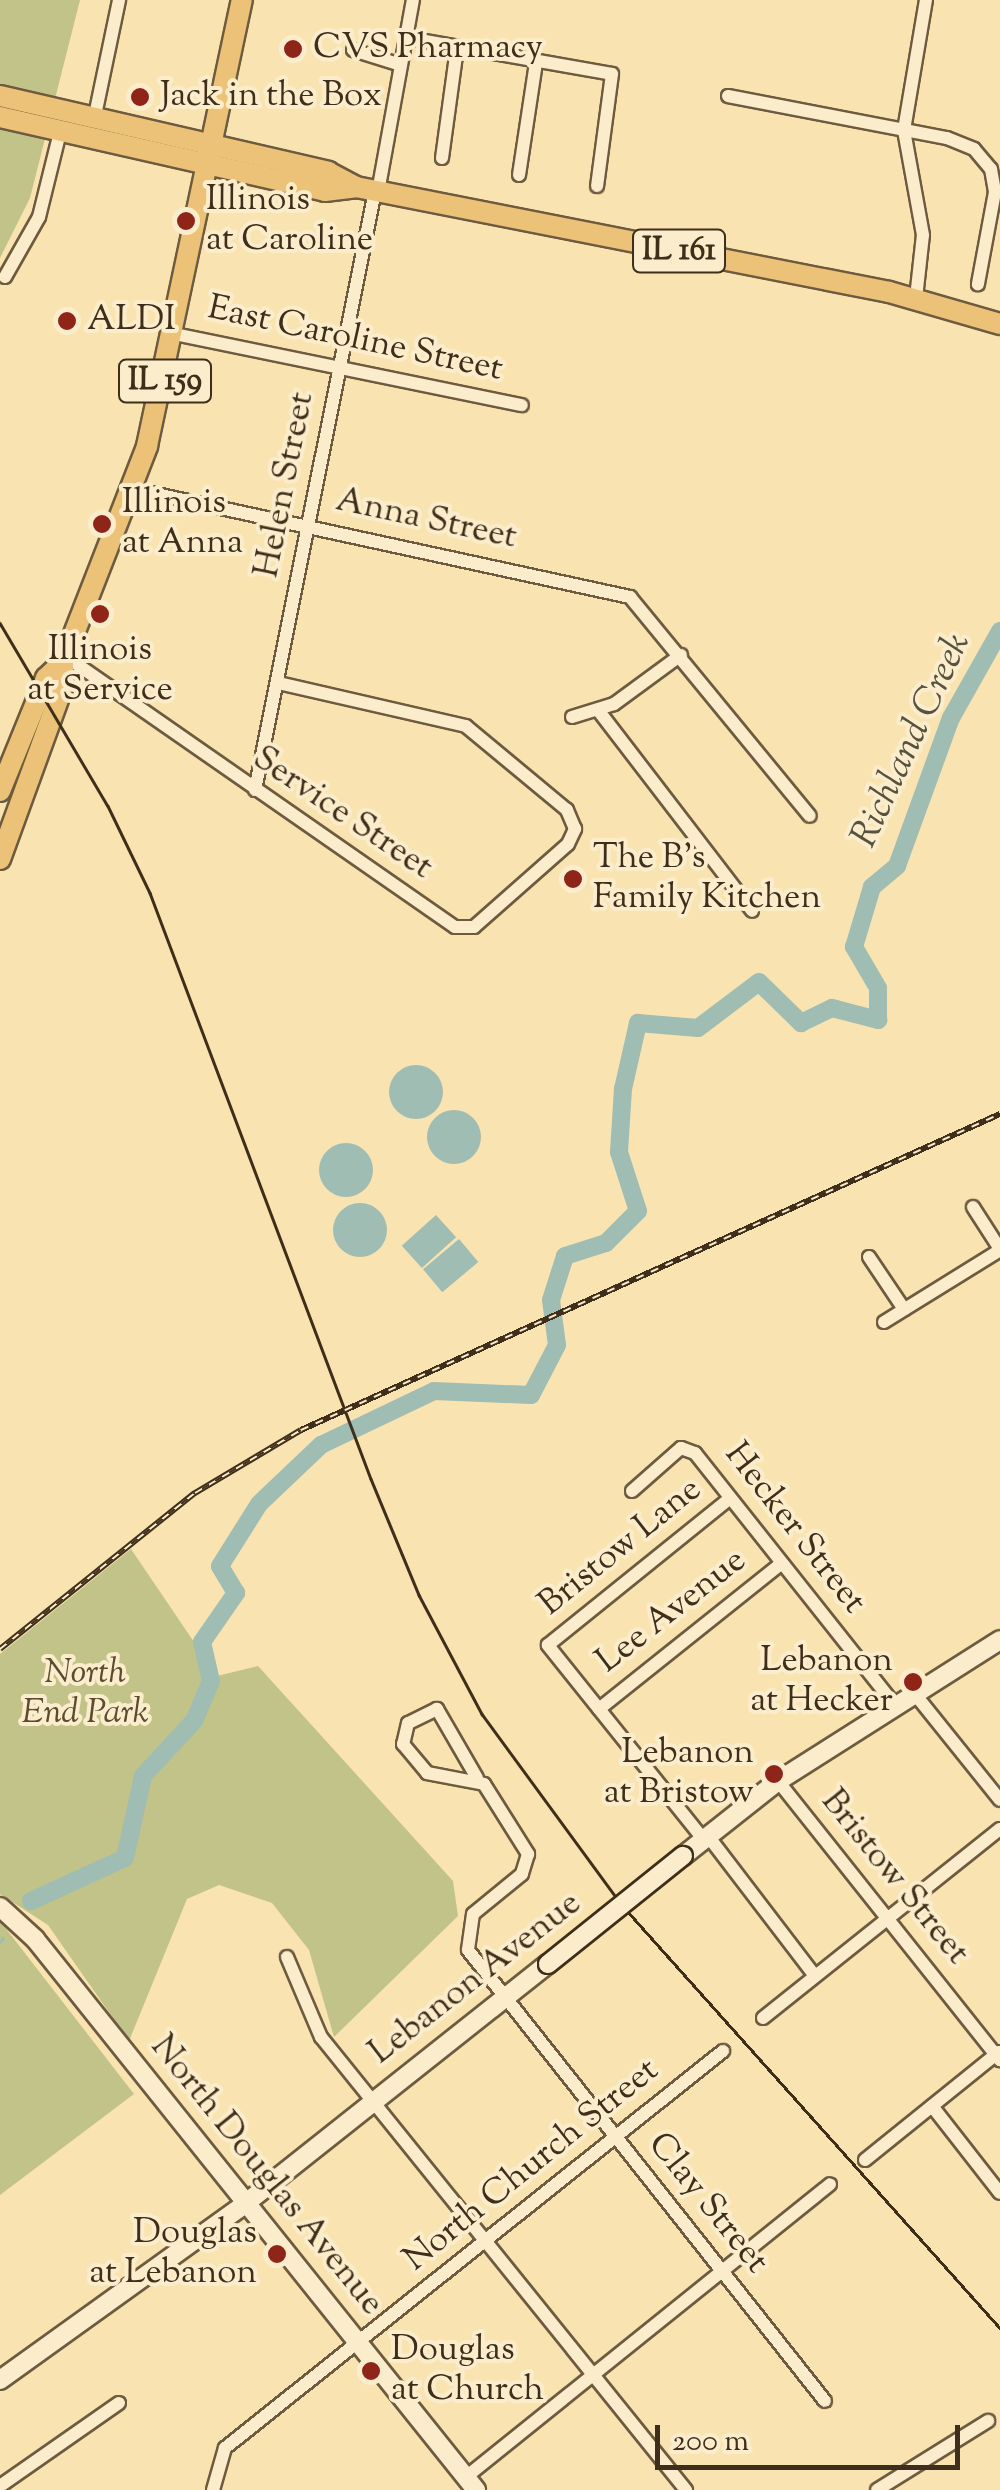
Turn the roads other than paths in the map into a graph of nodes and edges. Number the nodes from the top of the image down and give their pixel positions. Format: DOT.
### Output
graph roads {
  1 [pos="119,0"];
  2 [pos="242,0"];
  3 [pos="413,0"];
  4 [pos="926,0"];
  5 [pos="408,38"];
  6 [pos="457,48"];
  7 [pos="352,50"];
  8 [pos="536,62"];
  9 [pos="398,64"];
  10 [pos="0,96"];
  11 [pos="728,96"];
  12 [pos="0,117"];
  13 [pos="94,120"];
  14 [pos="904,130"];
  15 [pos="60,132"];
  16 [pos="210,157"];
  17 [pos="442,158"];
  18 [pos="519,175"];
  19 [pos="597,186"];
  20 [pos="369,190"];
  21 [pos="996,214"];
  22 [pos="5,277"];
  23 [pos="978,284"];
  24 [pos="916,298"];
  25 [pos="1000,324"];
  26 [pos="175,334"];
  27 [pos="340,368"];
  28 [pos="522,405"];
  29 [pos="133,490"];
  30 [pos="309,526"];
  31 [pos="681,655"];
  32 [pos="64,659"];
  33 [pos="278,683"];
  34 [pos="598,710"];
  35 [pos="572,717"];
  36 [pos="255,790"];
  37 [pos="0,791"];
  38 [pos="810,816"];
  39 [pos="0,858"];
  40 [pos="752,911"];
  41 [pos="973,1207"];
  42 [pos="1000,1249"];
  43 [pos="869,1257"];
  44 [pos="904,1310"];
  45 [pos="884,1322"];
  46 [pos="632,1492"];
  47 [pos="730,1498"];
  48 [pos="782,1564"];
  49 [pos="1000,1640"];
  50 [pos="914,1693"];
  51 [pos="895,1706"];
  52 [pos="599,1708"];
  53 [pos="477,1778"];
  54 [pos="778,1782"];
  55 [pos="1000,1800"];
  56 [pos="1000,1829"];
  57 [pos="706,1838"];
  58 [pos="0,1907"];
  59 [pos="887,1918"];
  60 [pos="287,1957"];
  61 [pos="816,1976"];
  62 [pos="504,1999"];
  63 [pos="763,2018"];
  64 [pos="723,2052"];
  65 [pos="999,2055"];
  66 [pos="376,2100"];
  67 [pos="932,2106"];
  68 [pos="614,2138"];
  69 [pos="865,2160"];
  70 [pos="830,2184"];
  71 [pos="1000,2193"];
  72 [pos="246,2203"];
  73 [pos="488,2240"];
  74 [pos="723,2271"];
  75 [pos="358,2344"];
  76 [pos="596,2372"];
  77 [pos="0,2380"];
  78 [pos="825,2401"];
  79 [pos="119,2404"];
  80 [pos="988,2422"];
  81 [pos="471,2484"];
  82 [pos="0,2486"];
  83 [pos="212,2490"];
  84 [pos="686,2490"];
  85 [pos="877,2490"];
  1 -- 13 [label="street"];
  2 -- 16 [label="main road, IL 159"];
  3 -- 5 [label="street, Helen Street"];
  4 -- 14 [label="street"];
  5 -- 6 [label="street"];
  5 -- 9 [label="street, Helen Street"];
  6 -- 8 [label="street"];
  6 -- 17 [label="street"];
  7 -- 9 [label="street"];
  8 -- 18 [label="street"];
  8 -- 19 [label="street"];
  9 -- 20 [label="street, Helen Street"];
  10 -- 13 [label="main road, IL 161"];
  11 -- 14 [label="street"];
  12 -- 15 [label="main road, IL 161"];
  13 -- 16 [label="main road, IL 161"];
  14 -- 21 [label="street"];
  14 -- 24 [label="street"];
  15 -- 16 [label="main road, IL 161"];
  15 -- 22 [label="street"];
  16 -- 20 [label="main road, IL 161"];
  16 -- 26 [label="main road, IL 159"];
  20 -- 24 [label="main road, IL 161"];
  20 -- 27 [label="street, Helen Street"];
  21 -- 23 [label="street"];
  24 -- 25 [label="main road, IL 161"];
  26 -- 27 [label="street, East Caroline Street"];
  26 -- 29 [label="main road, IL 159"];
  27 -- 28 [label="street, East Caroline Street"];
  27 -- 30 [label="street, Helen Street"];
  29 -- 30 [label="street, Anna Street"];
  29 -- 32 [label="main road, IL 159"];
  30 -- 31 [label="street, Anna Street"];
  30 -- 33 [label="street, Helen Street"];
  31 -- 34 [label="street"];
  31 -- 38 [label="street, Anna Street"];
  32 -- 36 [label="street, Service Street"];
  32 -- 37 [label="main road, IL 159"];
  32 -- 39 [label="main road, IL 159"];
  33 -- 36 [label="street, Helen Street"];
  33 -- 36 [label="street, Service Street"];
  34 -- 35 [label="street"];
  34 -- 40 [label="street"];
  41 -- 42 [label="street"];
  42 -- 44 [label="street"];
  43 -- 44 [label="street"];
  44 -- 45 [label="street"];
  46 -- 47 [label="street, Hecker Street"];
  47 -- 48 [label="street, Hecker Street"];
  47 -- 52 [label="street, Bristow Lane"];
  48 -- 51 [label="street, Hecker Street"];
  48 -- 52 [label="street, Lee Avenue"];
  49 -- 50 [label="main road, Lebanon Avenue"];
  50 -- 51 [label="main road, Lebanon Avenue"];
  50 -- 55 [label="street"];
  51 -- 54 [label="main road, Lebanon Avenue"];
  52 -- 57 [label="street"];
  53 -- 53 [label="street, Clay Street"];
  53 -- 62 [label="street, Clay Street"];
  54 -- 57 [label="main road, Lebanon Avenue"];
  54 -- 59 [label="street, Bristow Street"];
  56 -- 59 [label="street"];
  57 -- 61 [label="street"];
  57 -- 62 [label="main road, Lebanon Avenue, bridge"];
  58 -- 72 [label="main road, North Douglas Avenue"];
  59 -- 61 [label="street"];
  59 -- 65 [label="street, Bristow Street"];
  60 -- 66 [label="street"];
  61 -- 63 [label="street"];
  62 -- 66 [label="main road, Lebanon Avenue"];
  62 -- 68 [label="street, Clay Street"];
  64 -- 68 [label="street, North Church Street"];
  65 -- 67 [label="street"];
  66 -- 72 [label="main road, Lebanon Avenue"];
  66 -- 73 [label="street"];
  67 -- 69 [label="street"];
  67 -- 71 [label="street"];
  68 -- 73 [label="street, North Church Street"];
  68 -- 74 [label="street, Clay Street"];
  70 -- 74 [label="street"];
  72 -- 75 [label="main road, North Douglas Avenue"];
  72 -- 77 [label="main road, Lebanon Avenue"];
  73 -- 75 [label="street, North Church Street"];
  73 -- 76 [label="street"];
  74 -- 76 [label="street"];
  74 -- 78 [label="street, Clay Street"];
  75 -- 81 [label="main road, North Douglas Avenue"];
  75 -- 83 [label="street, North Church Street"];
  76 -- 81 [label="street"];
  76 -- 84 [label="street"];
  79 -- 82 [label="street"];
  80 -- 85 [label="street"];
}
